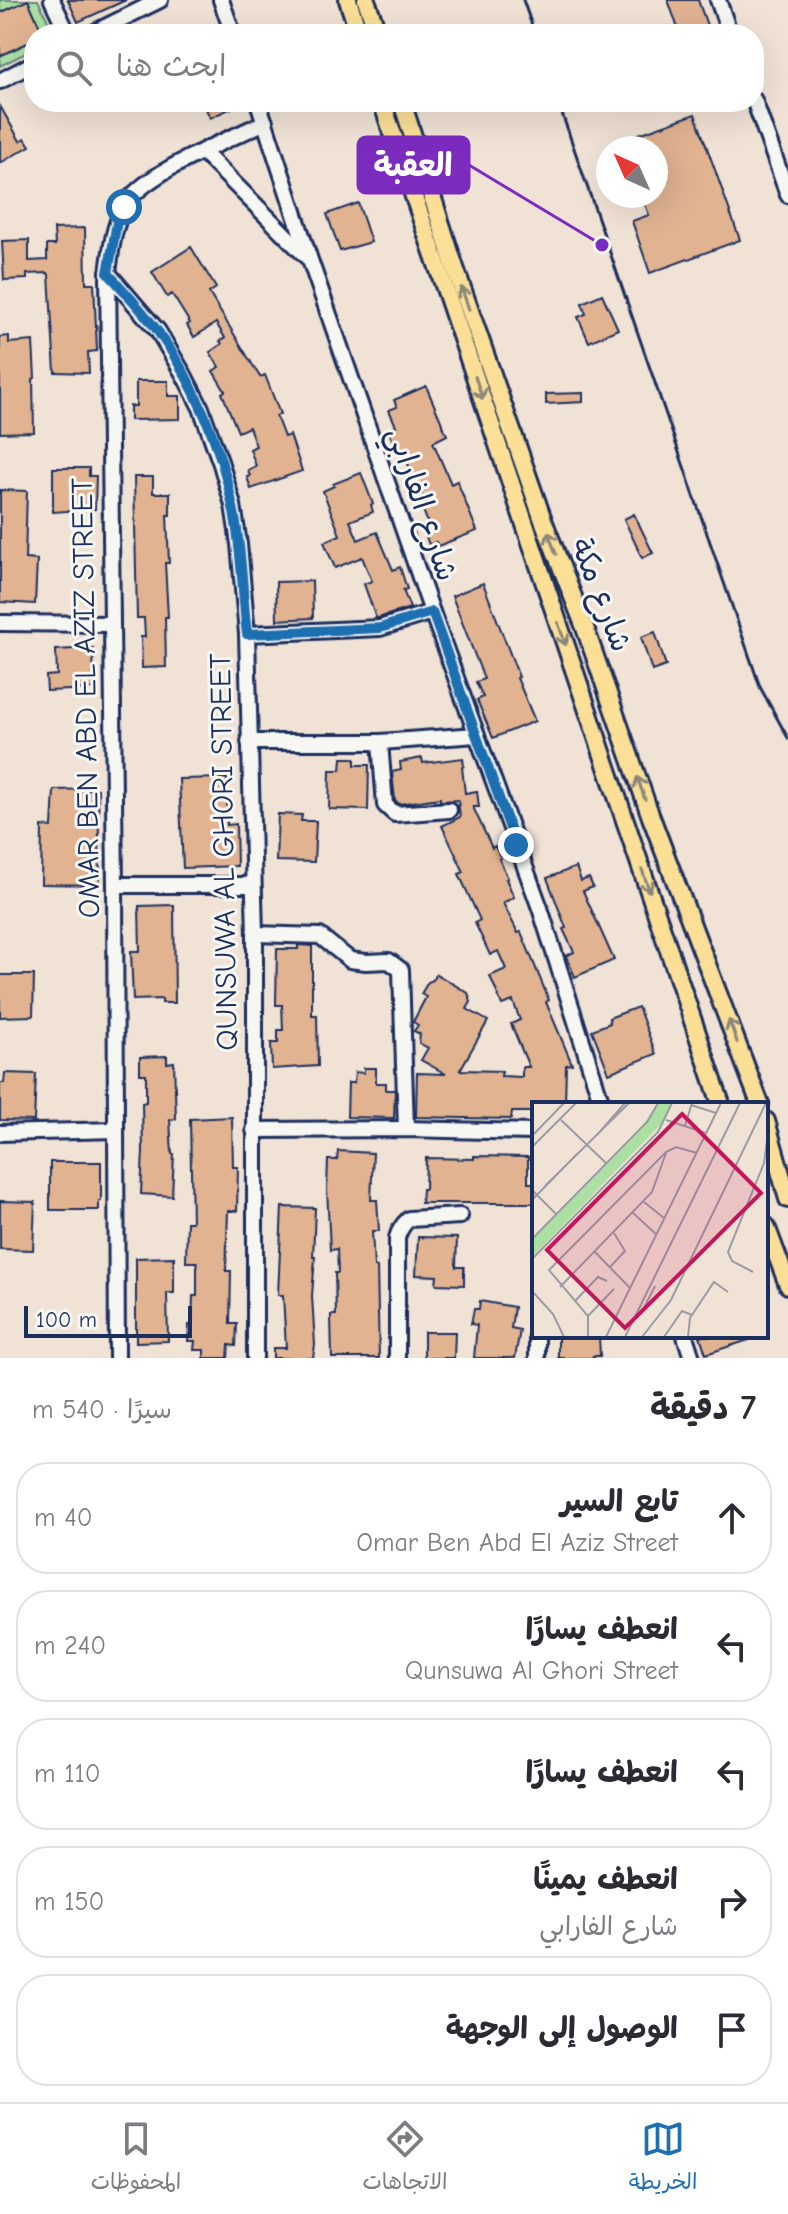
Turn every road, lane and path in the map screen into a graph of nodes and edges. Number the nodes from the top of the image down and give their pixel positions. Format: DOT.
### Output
graph roads {
  1 [pos="52,0"];
  2 [pos="160,0"];
  3 [pos="221,0"];
  4 [pos="348,0"];
  5 [pos="366,0"];
  6 [pos="718,0"];
  7 [pos="63,24"];
  8 [pos="111,24"];
  9 [pos="229,24"];
  10 [pos="356,24"];
  11 [pos="374,24"];
  12 [pos="726,24"];
  13 [pos="24,68"];
  14 [pos="0,81"];
  15 [pos="262,112"];
  16 [pos="385,112"];
  17 [pos="405,112"];
  18 [pos="758,112"];
  19 [pos="265,122"];
  20 [pos="203,152"];
  21 [pos="788,195"];
  22 [pos="310,260"];
  23 [pos="108,273"];
  24 [pos="432,612"];
  25 [pos="0,623"];
  26 [pos="112,624"];
  27 [pos="247,634"];
  28 [pos="477,735"];
  29 [pos="249,742"];
  30 [pos="380,742"];
  31 [pos="449,810"];
  32 [pos="115,885"];
  33 [pos="253,885"];
  34 [pos="255,934"];
  35 [pos="601,1102"];
  36 [pos="720,1102"];
  37 [pos="759,1102"];
  38 [pos="406,1129"];
  39 [pos="768,1129"];
  40 [pos="116,1130"];
  41 [pos="254,1130"];
  42 [pos="532,1132"];
  43 [pos="0,1133"];
  44 [pos="788,1199"];
  45 [pos="460,1216"];
  46 [pos="768,1231"];
  47 [pos="788,1285"];
  48 [pos="686,1338"];
  49 [pos="117,1358"];
  50 [pos="255,1358"];
  51 [pos="397,1358"];
  52 [pos="692,1358"];
  1 -- 7 [label="street"];
  2 -- 8 [label="street"];
  3 -- 9 [label="street"];
  4 -- 10 [label="main road"];
  5 -- 11 [label="main road"];
  6 -- 12 [label="street"];
  13 -- 14 [label="street"];
  15 -- 19 [label="street, شارع الفارابي"];
  16 -- 36 [label="main road, شارع مكة, one-way"];
  37 -- 17 [label="main road, شارع مكة, one-way"];
  18 -- 21 [label="street"];
  19 -- 20 [label="street, OMAR BEN ABD EL AZIZ STREET"];
  19 -- 22 [label="street, شارع الفارابي"];
  20 -- 22 [label="street"];
  20 -- 23 [label="street, OMAR BEN ABD EL AZIZ STREET"];
  22 -- 24 [label="street, شارع الفارابي"];
  23 -- 26 [label="street, OMAR BEN ABD EL AZIZ STREET"];
  23 -- 27 [label="street, QUNSUWA AL GHORI STREET"];
  24 -- 27 [label="street"];
  24 -- 28 [label="street, شارع الفارابي"];
  25 -- 26 [label="street"];
  26 -- 32 [label="street, OMAR BEN ABD EL AZIZ STREET"];
  27 -- 29 [label="street, QUNSUWA AL GHORI STREET"];
  28 -- 30 [label="street"];
  28 -- 35 [label="street, شارع الفارابي"];
  29 -- 30 [label="street"];
  29 -- 33 [label="street, QUNSUWA AL GHORI STREET"];
  30 -- 31 [label="street"];
  32 -- 33 [label="street"];
  32 -- 40 [label="street, OMAR BEN ABD EL AZIZ STREET"];
  33 -- 34 [label="street, QUNSUWA AL GHORI STREET"];
  34 -- 38 [label="street"];
  34 -- 41 [label="street, QUNSUWA AL GHORI STREET"];
  38 -- 41 [label="street"];
  38 -- 42 [label="street"];
  39 -- 44 [label="main road"];
  40 -- 43 [label="street"];
  40 -- 49 [label="street, OMAR BEN ABD EL AZIZ STREET"];
  41 -- 50 [label="street, QUNSUWA AL GHORI STREET"];
  45 -- 51 [label="street"];
  46 -- 47 [label="main road"];
  48 -- 52 [label="street"];
}
